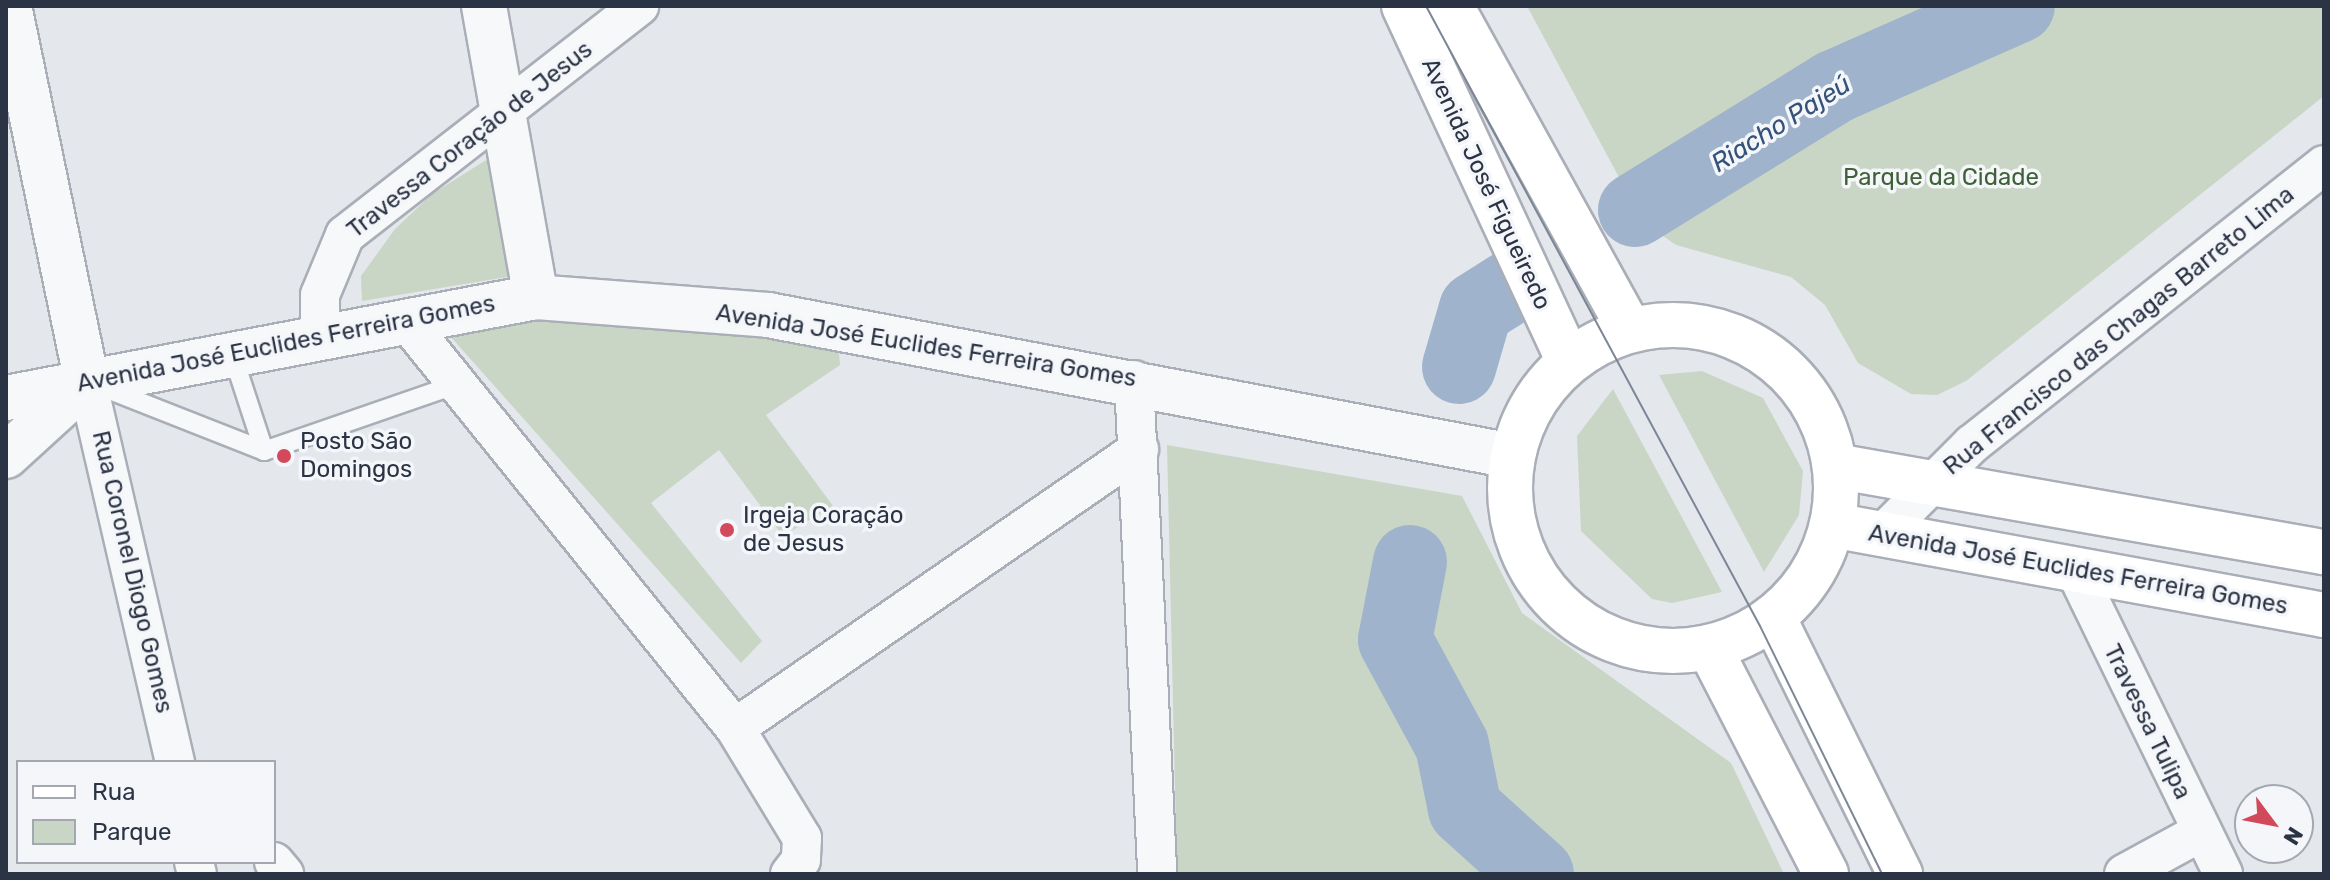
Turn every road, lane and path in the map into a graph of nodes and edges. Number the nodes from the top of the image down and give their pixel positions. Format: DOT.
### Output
graph roads {
  1 [pos="9,6"];
  2 [pos="484,6"];
  3 [pos="639,6"];
  4 [pos="1404,6"];
  5 [pos="1451,6"];
  6 [pos="506,114"];
  7 [pos="2324,165"];
  8 [pos="536,297"];
  9 [pos="407,322"];
  10 [pos="1630,330"];
  11 [pos="320,337"];
  12 [pos="232,353"];
  13 [pos="1569,361"];
  14 [pos="1134,380"];
  15 [pos="87,381"];
  16 [pos="457,384"];
  17 [pos="6,398"];
  18 [pos="1139,449"];
  19 [pos="264,451"];
  20 [pos="6,456"];
  21 [pos="1512,456"];
  22 [pos="1835,466"];
  23 [pos="1932,481"];
  24 [pos="1832,525"];
  25 [pos="1882,534"];
  26 [pos="2324,552"];
  27 [pos="2074,568"];
  28 [pos="2324,615"];
  29 [pos="1773,617"];
  30 [pos="1709,647"];
  31 [pos="735,728"];
  32 [pos="179,753"];
  33 [pos="2201,832"];
  34 [pos="790,874"];
  35 [pos="1157,874"];
  36 [pos="1826,874"];
  37 [pos="1900,874"];
  38 [pos="2124,874"];
  39 [pos="2223,874"];
  1 -- 15 [label="street, Rua Coronel Diogo Gomes"];
  2 -- 6 [label="street"];
  3 -- 6 [label="street, Travessa Coração de Jesus"];
  4 -- 13 [label="main road, Avenida José Figueiredo"];
  5 -- 10 [label="main road, Avenida José Figueiredo"];
  6 -- 8 [label="street"];
  6 -- 11 [label="street, Travessa Coração de Jesus"];
  7 -- 23 [label="street, Rua Francisco das Chagas Barreto Lima"];
  8 -- 9 [label="street, Avenida José Euclides Ferreira Gomes"];
  8 -- 14 [label="street, Avenida José Euclides Ferreira Gomes"];
  9 -- 11 [label="street, Avenida José Euclides Ferreira Gomes"];
  9 -- 16 [label="street"];
  10 -- 13 [label="main road"];
  10 -- 22 [label="main road"];
  11 -- 12 [label="street, Avenida José Euclides Ferreira Gomes"];
  12 -- 15 [label="street, Avenida José Euclides Ferreira Gomes"];
  12 -- 19 [label="lane"];
  13 -- 21 [label="main road"];
  14 -- 18 [label="street"];
  14 -- 21 [label="street, Avenida José Euclides Ferreira Gomes"];
  15 -- 17 [label="street, Avenida José Euclides Ferreira Gomes"];
  15 -- 19 [label="lane"];
  15 -- 20 [label="street"];
  15 -- 32 [label="street, Rua Coronel Diogo Gomes"];
  16 -- 19 [label="lane"];
  16 -- 31 [label="street"];
  18 -- 31 [label="street"];
  18 -- 35 [label="street"];
  21 -- 30 [label="main road"];
  22 -- 23 [label="main road"];
  22 -- 24 [label="main road"];
  23 -- 25 [label="street, Rua Francisco das Chagas Barreto Lima"];
  23 -- 26 [label="main road"];
  24 -- 25 [label="main road, Avenida José Euclides Ferreira Gomes"];
  24 -- 29 [label="main road"];
  25 -- 27 [label="main road, Avenida José Euclides Ferreira Gomes"];
  27 -- 28 [label="main road, Avenida José Euclides Ferreira Gomes"];
  27 -- 33 [label="street, Travessa Tulipa"];
  29 -- 30 [label="main road"];
  29 -- 37 [label="main road"];
  30 -- 36 [label="main road"];
  31 -- 34 [label="street"];
  33 -- 38 [label="street"];
  33 -- 39 [label="street, Travessa Tulipa"];
}
